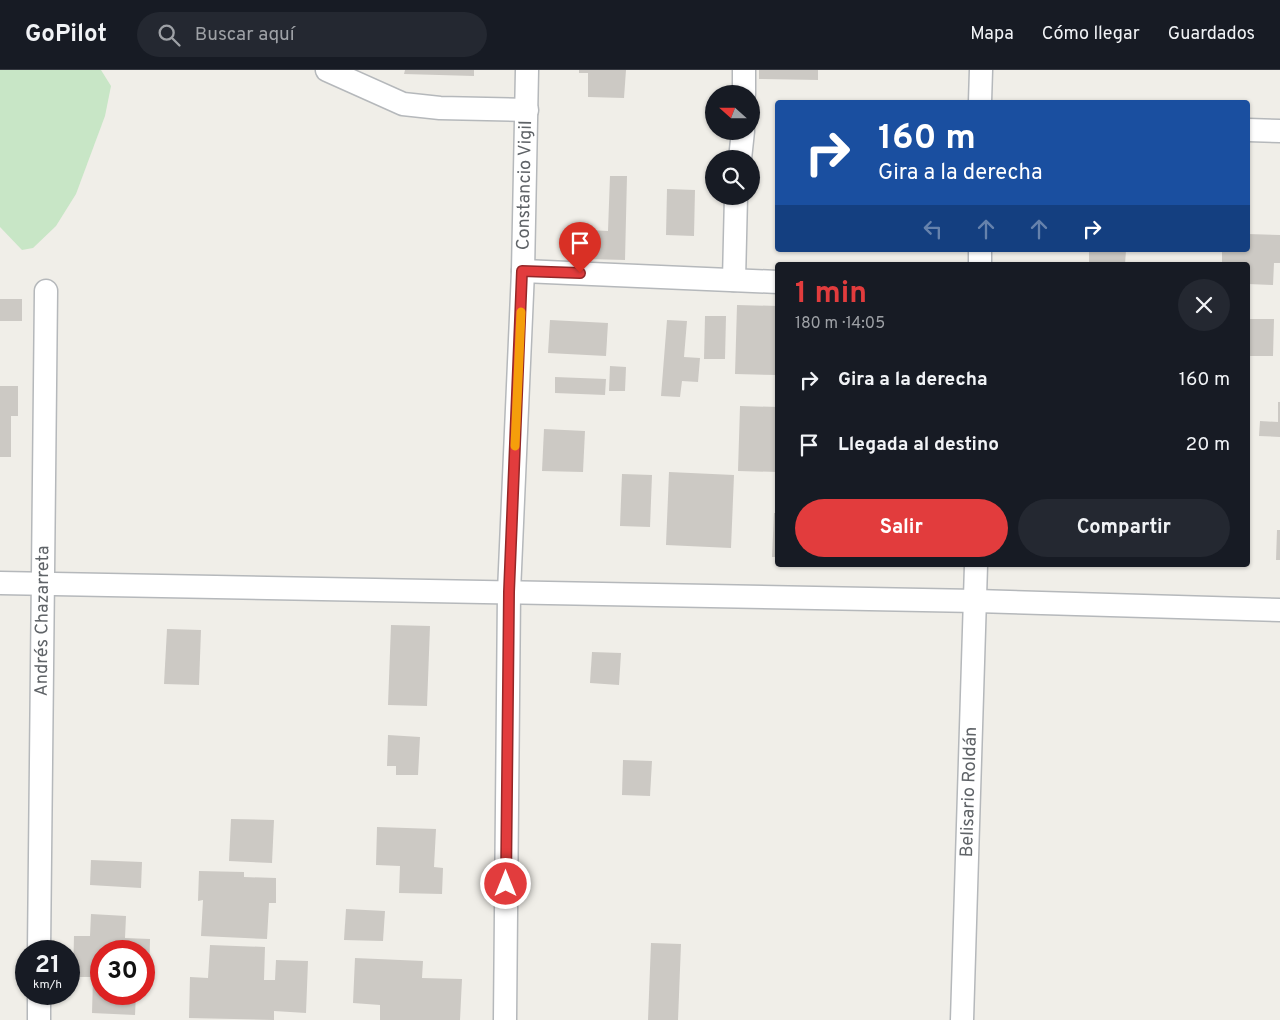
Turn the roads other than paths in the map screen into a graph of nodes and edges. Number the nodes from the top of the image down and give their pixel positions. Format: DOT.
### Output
graph roads {
  1 [pos="327,70"];
  2 [pos="527,70"];
  3 [pos="744,70"];
  4 [pos="981,70"];
  5 [pos="744,85"];
  6 [pos="980,100"];
  7 [pos="527,110"];
  8 [pos="1250,130"];
  9 [pos="1280,131"];
  10 [pos="736,205"];
  11 [pos="522,271"];
  12 [pos="734,280"];
  13 [pos="775,282"];
  14 [pos="46,291"];
  15 [pos="976,567"];
  16 [pos="0,583"];
  17 [pos="43,584"];
  18 [pos="509,592"];
  19 [pos="976,601"];
  20 [pos="1280,610"];
  21 [pos="39,940"];
  22 [pos="39,1005"];
  23 [pos="39,1020"];
  24 [pos="505,1020"];
  25 [pos="962,1020"];
  1 -- 7 [label="street"];
  2 -- 7 [label="street, Constancio Vigil"];
  3 -- 5 [label="street"];
  4 -- 6 [label="street"];
  7 -- 11 [label="street, Constancio Vigil"];
  8 -- 9 [label="street"];
  10 -- 12 [label="street"];
  11 -- 12 [label="street"];
  11 -- 18 [label="street, Constancio Vigil"];
  12 -- 13 [label="street"];
  14 -- 17 [label="street, Andrés Chazarreta"];
  15 -- 19 [label="street, Belisario Roldán"];
  16 -- 17 [label="street"];
  17 -- 18 [label="street"];
  17 -- 21 [label="street, Andrés Chazarreta"];
  18 -- 19 [label="street"];
  18 -- 24 [label="street, Constancio Vigil"];
  19 -- 20 [label="street"];
  19 -- 25 [label="street, Belisario Roldán"];
  22 -- 23 [label="street"];
}
